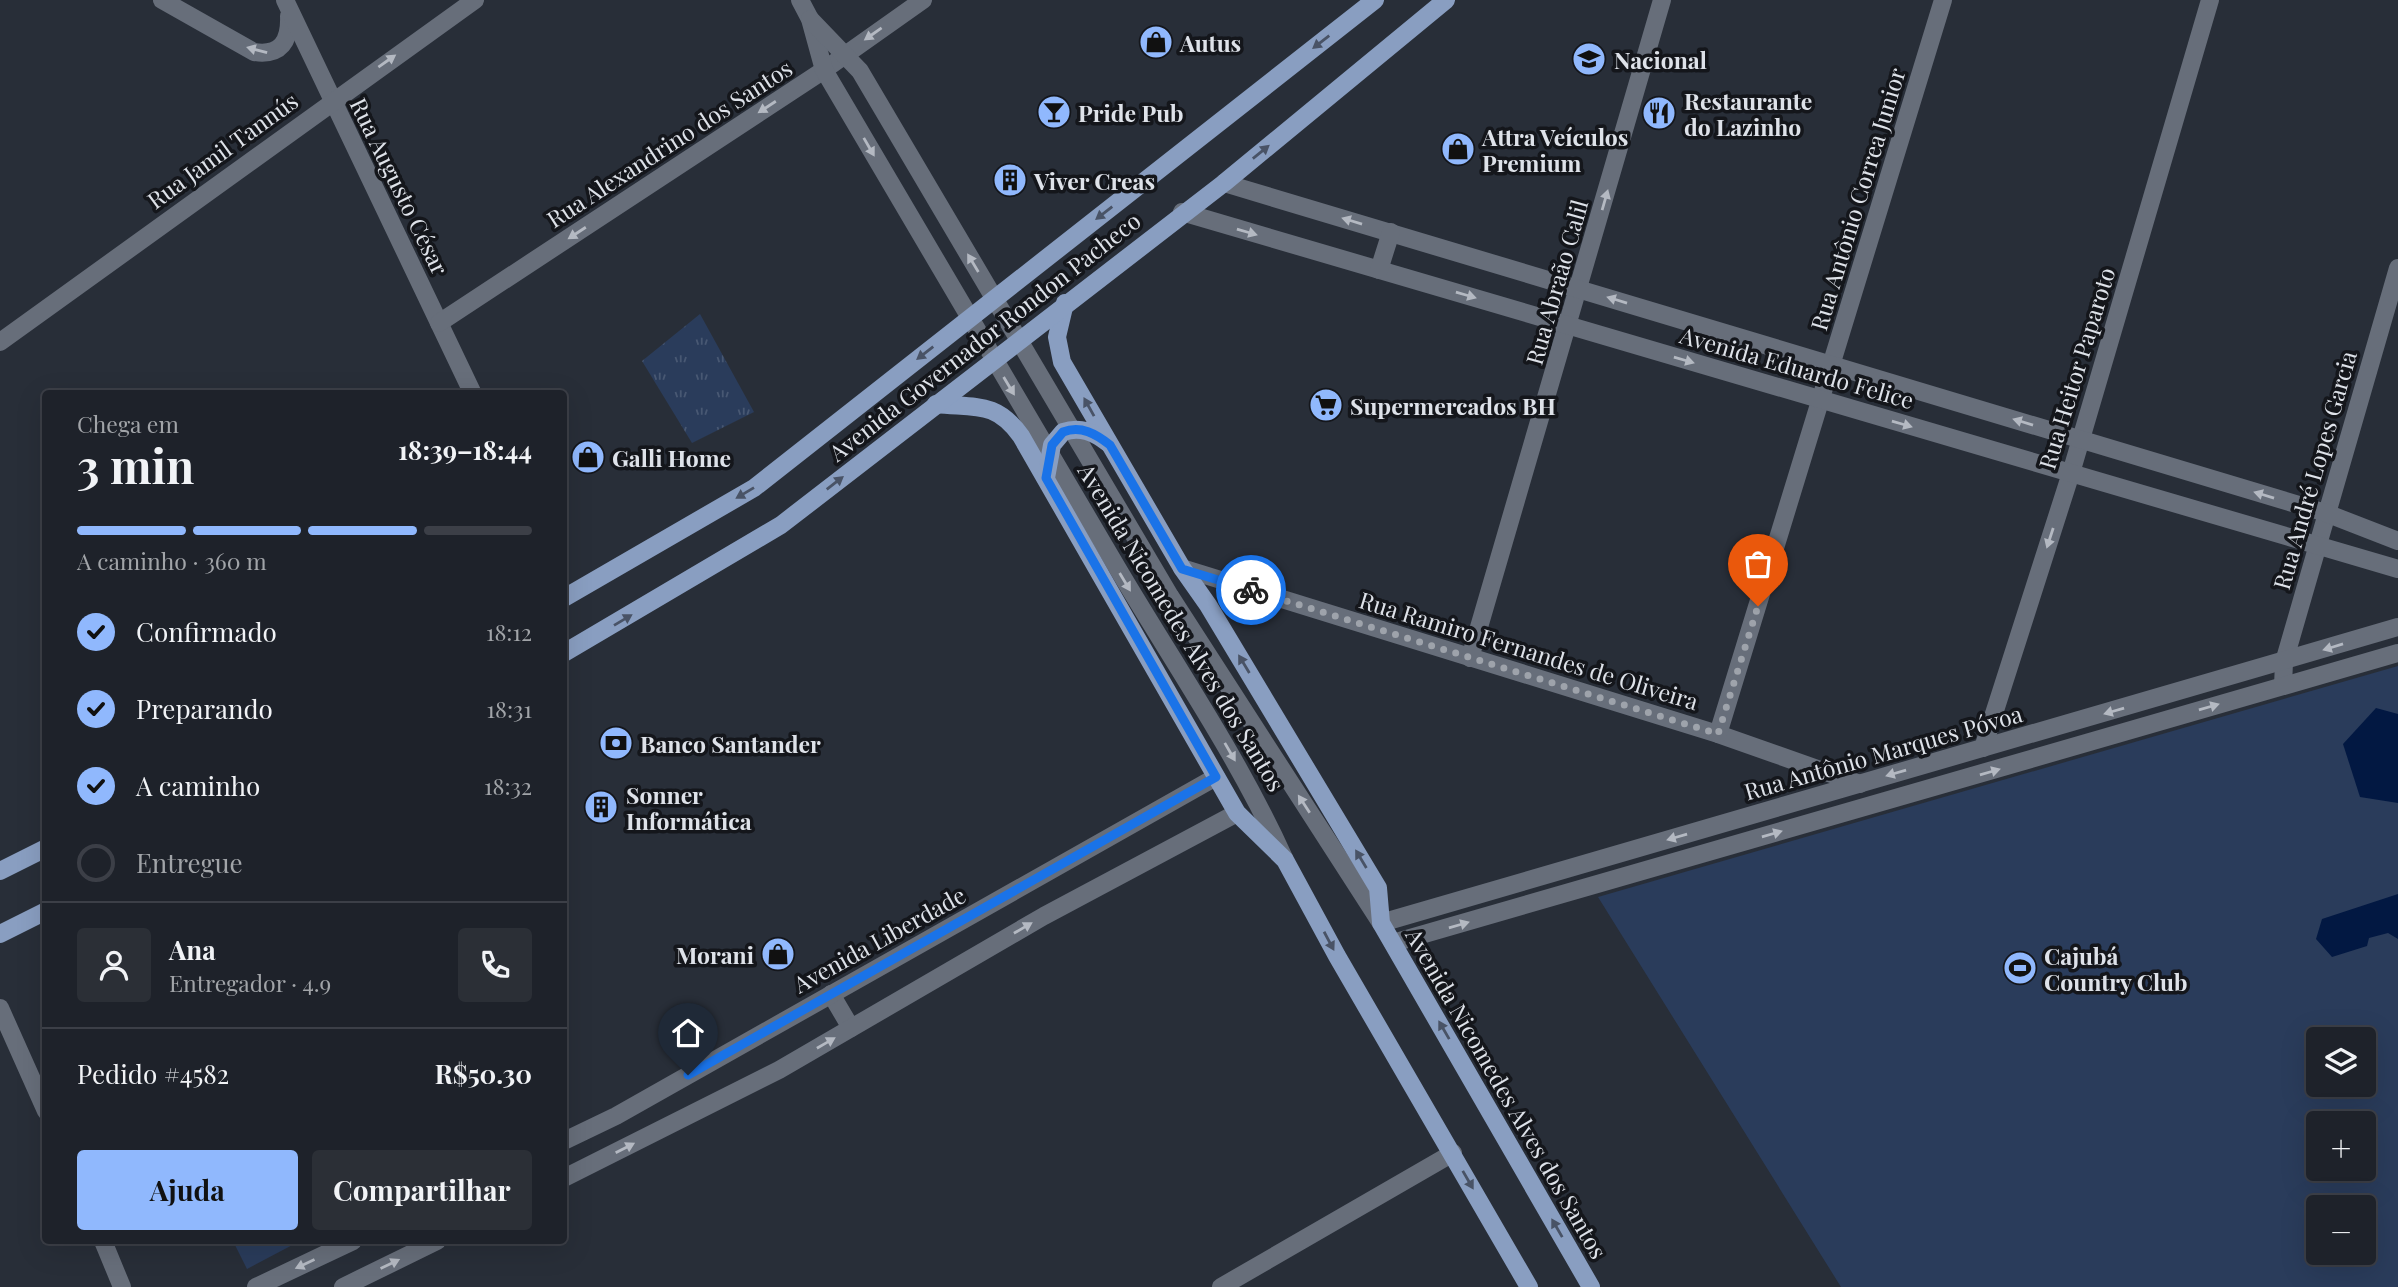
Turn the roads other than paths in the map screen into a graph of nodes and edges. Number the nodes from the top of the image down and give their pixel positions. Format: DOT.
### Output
graph roads {
  1 [pos="162,0"];
  2 [pos="475,0"];
  3 [pos="800,0"];
  4 [pos="923,0"];
  5 [pos="1375,0"];
  6 [pos="1446,0"];
  7 [pos="1662,0"];
  8 [pos="1943,0"];
  9 [pos="2210,0"];
  10 [pos="287,4"];
  11 [pos="810,19"];
  12 [pos="846,53"];
  13 [pos="824,70"];
  14 [pos="332,101"];
  15 [pos="1224,183"];
  16 [pos="1182,212"];
  17 [pos="1391,232"];
  18 [pos="2398,268"];
  19 [pos="1379,270"];
  20 [pos="1580,289"];
  21 [pos="1065,303"];
  22 [pos="439,323"];
  23 [pos="1569,326"];
  24 [pos="0,342"];
  25 [pos="1832,365"];
  26 [pos="470,390"];
  27 [pos="1821,400"];
  28 [pos="936,404"];
  29 [pos="2081,440"];
  30 [pos="1110,445"];
  31 [pos="2071,473"];
  32 [pos="1046,478"];
  33 [pos="2326,513"];
  34 [pos="2398,541"];
  35 [pos="2318,545"];
  36 [pos="1182,569"];
  37 [pos="2398,569"];
  38 [pos="567,593"];
  39 [pos="2398,627"];
  40 [pos="567,651"];
  41 [pos="2398,653"];
  42 [pos="1470,658"];
  43 [pos="2284,662"];
  44 [pos="2283,685"];
  45 [pos="1718,734"];
  46 [pos="1983,748"];
  47 [pos="1216,777"];
  48 [pos="1860,783"];
  49 [pos="1237,813"];
  50 [pos="1834,816"];
  51 [pos="42,850"];
  52 [pos="1285,860"];
  53 [pos="0,871"];
  54 [pos="42,913"];
  55 [pos="1381,923"];
  56 [pos="0,934"];
  57 [pos="1393,943"];
  58 [pos="831,994"];
  59 [pos="0,1007"];
  60 [pos="852,1028"];
  61 [pos="42,1102"];
  62 [pos="567,1140"];
  63 [pos="1453,1153"];
  64 [pos="567,1176"];
  65 [pos="104,1244"];
  66 [pos="347,1244"];
  67 [pos="431,1244"];
  68 [pos="122,1285"];
  69 [pos="256,1287"];
  70 [pos="343,1287"];
  71 [pos="1221,1287"];
  72 [pos="1529,1287"];
  73 [pos="1591,1287"];
  10 -- 1 [label="street, one-way"];
  14 -- 2 [label="street, Rua Jamil Tannús, one-way"];
  3 -- 11 [label="street, Avenida Nicomedes Alves dos Santos"];
  4 -- 12 [label="street, Rua Alexandrino dos Santos, one-way"];
  5 -- 38 [label="main road, Avenida Governador Rondon Pacheco, one-way"];
  15 -- 6 [label="main road, Avenida Governador Rondon Pacheco, one-way"];
  20 -- 7 [label="street, Rua Abraão Calil, one-way"];
  8 -- 25 [label="street, Rua Antônio Correa Junior"];
  9 -- 29 [label="street, Rua Heitor Paparoto"];
  10 -- 14 [label="street, Rua Augusto César"];
  11 -- 12 [label="street, Avenida Nicomedes Alves dos Santos"];
  11 -- 13 [label="street, Avenida Nicomedes Alves dos Santos"];
  12 -- 13 [label="street, Rua Alexandrino dos Santos"];
  55 -- 12 [label="street, Avenida Nicomedes Alves dos Santos, one-way"];
  13 -- 22 [label="street, Rua Alexandrino dos Santos, one-way"];
  13 -- 52 [label="street, Avenida Nicomedes Alves dos Santos, one-way"];
  14 -- 22 [label="street, Rua Augusto César"];
  14 -- 24 [label="street, Rua Jamil Tannús"];
  15 -- 16 [label="main road, Avenida Governador Rondon Pacheco"];
  17 -- 15 [label="street, Avenida Eduardo Felice, one-way"];
  16 -- 19 [label="street, Avenida Eduardo Felice, one-way"];
  16 -- 21 [label="main road, Avenida Governador Rondon Pacheco"];
  17 -- 19 [label="street"];
  17 -- 20 [label="street, Avenida Eduardo Felice"];
  18 -- 33 [label="street, Rua André Lopes Garcia"];
  19 -- 23 [label="street, Avenida Eduardo Felice, one-way"];
  20 -- 23 [label="street, Rua Abraão Calil"];
  25 -- 20 [label="street, Avenida Eduardo Felice, one-way"];
  21 -- 28 [label="main road, Avenida Governador Rondon Pacheco"];
  30 -- 21 [label="main road, Avenida Nicomedes Alves dos Santos, one-way"];
  22 -- 26 [label="street, Rua Augusto César"];
  23 -- 27 [label="street, Avenida Eduardo Felice, one-way"];
  23 -- 42 [label="street, Rua Abraão Calil"];
  25 -- 27 [label="street, Rua Antônio Correa Junior"];
  29 -- 25 [label="street, Avenida Eduardo Felice, one-way"];
  27 -- 31 [label="street, Avenida Eduardo Felice, one-way"];
  27 -- 45 [label="street, Rua Antônio Correa Junior"];
  28 -- 32 [label="main road, Avenida Nicomedes Alves dos Santos"];
  40 -- 28 [label="main road, Avenida Governador Rondon Pacheco, one-way"];
  29 -- 31 [label="street, Rua Heitor Paparoto"];
  33 -- 29 [label="street, Avenida Eduardo Felice, one-way"];
  30 -- 32 [label="main road"];
  30 -- 36 [label="main road, Avenida Nicomedes Alves dos Santos"];
  31 -- 35 [label="street, Avenida Eduardo Felice"];
  31 -- 46 [label="street, Rua Heitor Paparoto, one-way"];
  32 -- 47 [label="main road, Avenida Nicomedes Alves dos Santos"];
  33 -- 34 [label="street, Avenida Eduardo Felice"];
  33 -- 35 [label="street, Rua André Lopes Garcia"];
  35 -- 37 [label="street, Avenida Eduardo Felice"];
  35 -- 43 [label="street, Rua André Lopes Garcia"];
  36 -- 42 [label="street, Rua Ramiro Fernandes de Oliveira"];
  55 -- 36 [label="main road, Avenida Nicomedes Alves dos Santos, one-way"];
  39 -- 43 [label="street, Rua Antônio Marques Póvoa, one-way"];
  41 -- 44 [label="street, Rua Antônio Marques Póvoa"];
  42 -- 45 [label="street, Rua Ramiro Fernandes de Oliveira"];
  43 -- 44 [label="street, Rua André Lopes Garcia"];
  43 -- 46 [label="street, Rua Antônio Marques Póvoa, one-way"];
  50 -- 44 [label="street, Rua Antônio Marques Póvoa, one-way"];
  45 -- 48 [label="street, Rua Ramiro Fernandes de Oliveira"];
  46 -- 48 [label="street, Rua Antônio Marques Póvoa, one-way"];
  47 -- 49 [label="main road, Avenida Nicomedes Alves dos Santos"];
  47 -- 58 [label="street, Avenida Liberdade"];
  48 -- 50 [label="street"];
  48 -- 55 [label="street, Rua Antônio Marques Póvoa, one-way"];
  49 -- 52 [label="main road, Avenida Nicomedes Alves dos Santos"];
  60 -- 49 [label="street, one-way"];
  57 -- 50 [label="street, Rua Antônio Marques Póvoa, one-way"];
  51 -- 53 [label="main road"];
  52 -- 63 [label="main road, Avenida Nicomedes Alves dos Santos, one-way"];
  54 -- 56 [label="main road"];
  55 -- 57 [label="main road, Avenida Nicomedes Alves dos Santos"];
  73 -- 57 [label="main road, Avenida Nicomedes Alves dos Santos, one-way"];
  58 -- 60 [label="street"];
  58 -- 62 [label="street, Avenida Liberdade"];
  59 -- 61 [label="street"];
  64 -- 60 [label="street, one-way"];
  63 -- 71 [label="street"];
  63 -- 72 [label="main road, Avenida Nicomedes Alves dos Santos, one-way"];
  65 -- 68 [label="street"];
  66 -- 69 [label="street, one-way"];
  70 -- 67 [label="street, one-way"];
}
